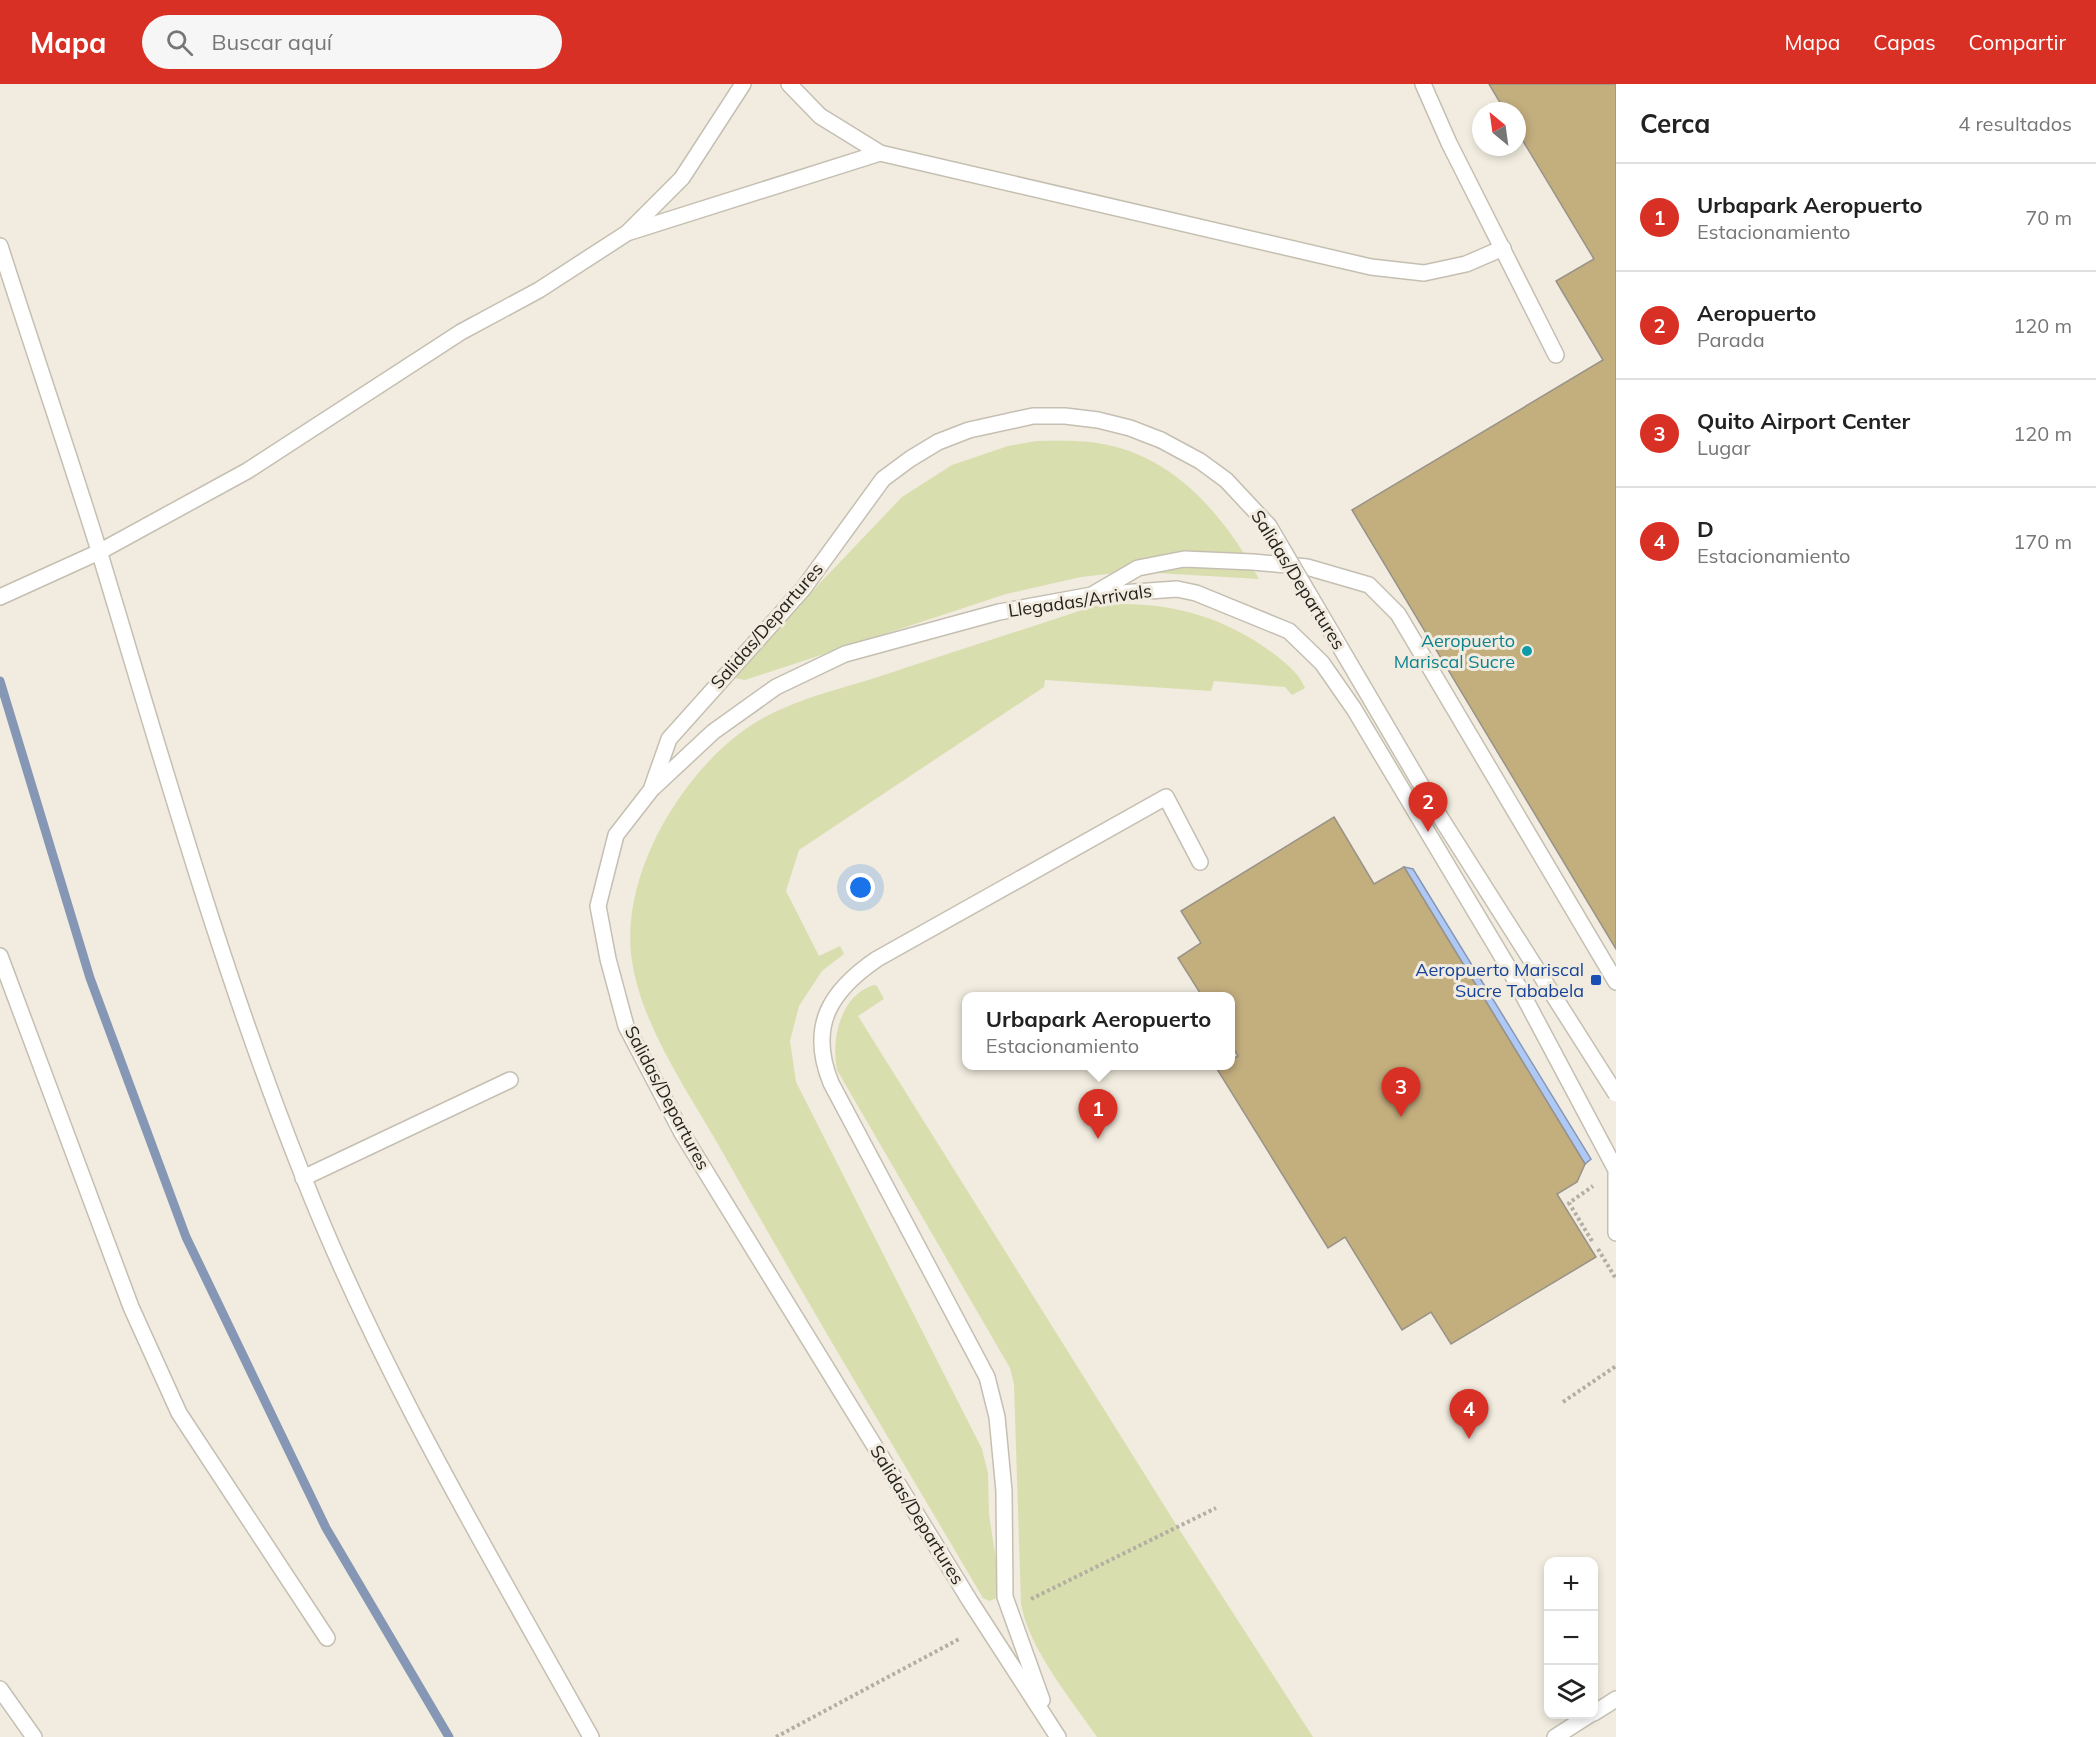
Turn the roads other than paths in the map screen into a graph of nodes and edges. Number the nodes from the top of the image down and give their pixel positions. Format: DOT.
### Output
graph roads {
  1 [pos="743,84"];
  2 [pos="789,84"];
  3 [pos="1423,84"];
  4 [pos="880,153"];
  5 [pos="627,233"];
  6 [pos="0,246"];
  7 [pos="1503,248"];
  8 [pos="1556,355"];
  9 [pos="99,552"];
  10 [pos="1092,595"];
  11 [pos="0,597"];
  12 [pos="651,790"];
  13 [pos="1200,862"];
  14 [pos="0,956"];
  15 [pos="1616,982"];
  16 [pos="510,1080"];
  17 [pos="1616,1094"];
  18 [pos="303,1178"];
  19 [pos="1616,1233"];
  20 [pos="327,1638"];
  21 [pos="0,1689"];
  22 [pos="1616,1699"];
  23 [pos="1598,1710"];
  24 [pos="1584,1719"];
  25 [pos="1056,1734"];
  26 [pos="34,1737"];
  27 [pos="591,1737"];
  28 [pos="1555,1737"];
  1 -- 5 [label="lane"];
  2 -- 4 [label="lane"];
  3 -- 7 [label="lane"];
  4 -- 5 [label="lane"];
  4 -- 7 [label="lane"];
  5 -- 9 [label="lane"];
  6 -- 9 [label="lane"];
  7 -- 8 [label="lane"];
  9 -- 11 [label="lane"];
  9 -- 18 [label="lane"];
  10 -- 12 [label="lane, Llegadas/Arrivals"];
  10 -- 15 [label="lane"];
  10 -- 19 [label="lane, Llegadas/Arrivals"];
  12 -- 17 [label="lane, Salidas/Departures, bridge"];
  12 -- 25 [label="lane, Salidas/Departures"];
  13 -- 25 [label="lane"];
  14 -- 20 [label="lane"];
  16 -- 18 [label="lane"];
  18 -- 27 [label="lane"];
  21 -- 26 [label="lane"];
  22 -- 23 [label="lane"];
  24 -- 28 [label="lane"];
}
